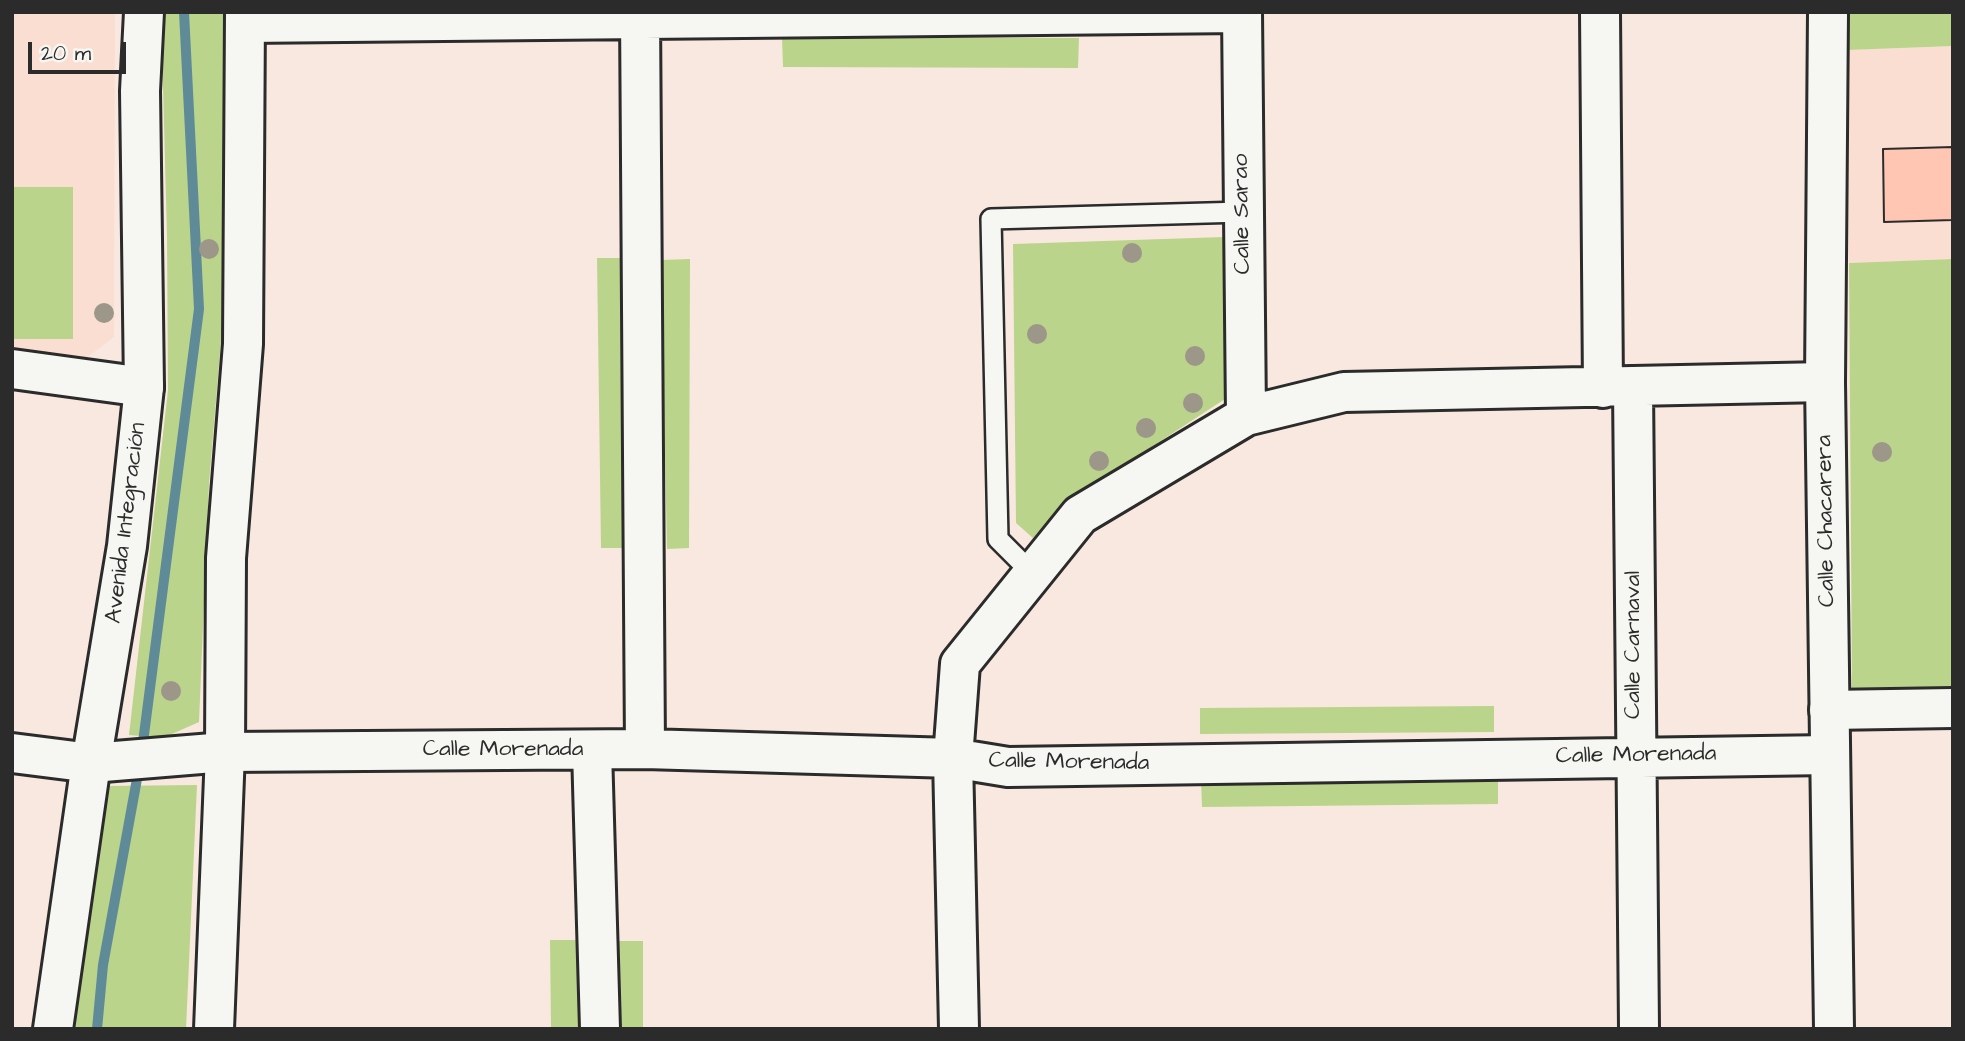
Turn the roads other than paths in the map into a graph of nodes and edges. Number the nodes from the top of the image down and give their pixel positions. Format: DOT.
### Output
graph roads {
  1 [pos="144,12"];
  2 [pos="1600,12"];
  3 [pos="1828,12"];
  4 [pos="1242,13"];
  5 [pos="640,16"];
  6 [pos="245,18"];
  7 [pos="1243,212"];
  8 [pos="12,369"];
  9 [pos="1825,383"];
  10 [pos="144,387"];
  11 [pos="1618,388"];
  12 [pos="1246,416"];
  13 [pos="1033,574"];
  14 [pos="1953,708"];
  15 [pos="1829,710"];
  16 [pos="645,749"];
  17 [pos="592,750"];
  18 [pos="225,752"];
  19 [pos="12,753"];
  20 [pos="1830,755"];
  21 [pos="1635,756"];
  22 [pos="953,758"];
  23 [pos="91,763"];
  24 [pos="53,1029"];
  25 [pos="214,1029"];
  26 [pos="600,1029"];
  27 [pos="959,1029"];
  28 [pos="1639,1029"];
  29 [pos="1833,1029"];
  1 -- 10 [label="street, Avenida Integración"];
  2 -- 11 [label="street, Calle Carnaval"];
  3 -- 9 [label="street, Calle Chacarera"];
  4 -- 5 [label="street"];
  4 -- 7 [label="street, Calle Sarao"];
  5 -- 6 [label="street"];
  5 -- 16 [label="street"];
  6 -- 18 [label="street"];
  7 -- 12 [label="street, Calle Sarao"];
  7 -- 13 [label="lane"];
  8 -- 10 [label="street"];
  9 -- 11 [label="street"];
  9 -- 15 [label="street, Calle Chacarera"];
  10 -- 23 [label="street, Avenida Integración"];
  11 -- 12 [label="street"];
  11 -- 21 [label="street, Calle Carnaval"];
  12 -- 13 [label="street"];
  13 -- 22 [label="street"];
  14 -- 15 [label="street"];
  15 -- 20 [label="street, Calle Chacarera"];
  16 -- 17 [label="street, Calle Morenada"];
  16 -- 22 [label="street, Calle Morenada"];
  17 -- 18 [label="street, Calle Morenada"];
  17 -- 26 [label="street"];
  18 -- 23 [label="street, Calle Morenada"];
  18 -- 25 [label="street"];
  19 -- 23 [label="street, Calle Morenada"];
  20 -- 21 [label="street, Calle Morenada"];
  20 -- 29 [label="street, Calle Chacarera"];
  21 -- 22 [label="street, Calle Morenada"];
  21 -- 28 [label="street, Calle Carnaval"];
  22 -- 27 [label="street"];
  23 -- 24 [label="street, Avenida Integración"];
}
